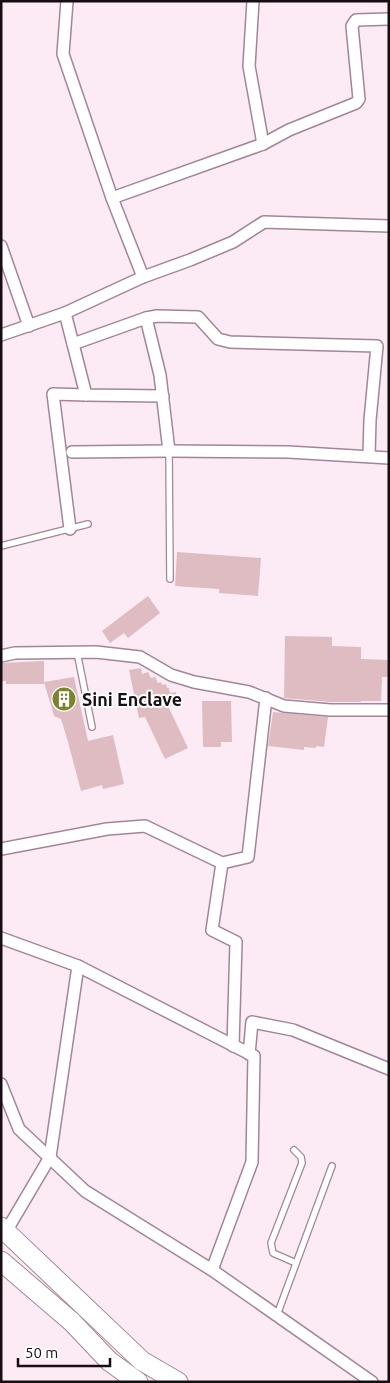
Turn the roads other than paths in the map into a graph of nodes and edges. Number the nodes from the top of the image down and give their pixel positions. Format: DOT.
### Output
graph roads {
  1 [pos="67,1"];
  2 [pos="253,1"];
  3 [pos="389,19"];
  4 [pos="263,144"];
  5 [pos="112,198"];
  6 [pos="389,226"];
  7 [pos="1,246"];
  8 [pos="143,277"];
  9 [pos="65,313"];
  10 [pos="146,318"];
  11 [pos="29,326"];
  12 [pos="1,335"];
  13 [pos="73,344"];
  14 [pos="86,395"];
  15 [pos="162,396"];
  16 [pos="170,451"];
  17 [pos="72,452"];
  18 [pos="369,456"];
  19 [pos="389,458"];
  20 [pos="88,524"];
  21 [pos="70,529"];
  22 [pos="1,546"];
  23 [pos="170,579"];
  24 [pos="77,652"];
  25 [pos="1,656"];
  26 [pos="266,698"];
  27 [pos="389,710"];
  28 [pos="92,727"];
  29 [pos="1,849"];
  30 [pos="222,863"];
  31 [pos="1,938"];
  32 [pos="78,966"];
  33 [pos="233,1046"];
  34 [pos="249,1054"];
  35 [pos="389,1069"];
  36 [pos="1,1084"];
  37 [pos="294,1150"];
  38 [pos="50,1157"];
  39 [pos="332,1166"];
  40 [pos="3,1233"];
  41 [pos="1,1261"];
  42 [pos="296,1263"];
  43 [pos="212,1270"];
  44 [pos="276,1315"];
  45 [pos="130,1379"];
  46 [pos="178,1382"];
  47 [pos="372,1382"];
  1 -- 5 [label="street"];
  2 -- 4 [label="street"];
  3 -- 4 [label="street"];
  4 -- 5 [label="street"];
  5 -- 8 [label="street"];
  6 -- 8 [label="street"];
  7 -- 11 [label="street"];
  8 -- 9 [label="street"];
  9 -- 11 [label="street"];
  9 -- 13 [label="street"];
  10 -- 13 [label="street"];
  10 -- 15 [label="street"];
  10 -- 18 [label="street"];
  11 -- 12 [label="street"];
  13 -- 14 [label="street"];
  14 -- 15 [label="street"];
  14 -- 21 [label="street"];
  15 -- 16 [label="street"];
  16 -- 17 [label="street"];
  16 -- 18 [label="street"];
  16 -- 23 [label="lane"];
  18 -- 19 [label="street"];
  20 -- 21 [label="lane"];
  21 -- 22 [label="lane"];
  24 -- 25 [label="street"];
  24 -- 26 [label="street"];
  24 -- 28 [label="lane"];
  26 -- 27 [label="street"];
  26 -- 30 [label="street"];
  29 -- 30 [label="street"];
  30 -- 33 [label="street"];
  31 -- 32 [label="street"];
  32 -- 33 [label="street"];
  32 -- 38 [label="street"];
  33 -- 34 [label="street"];
  34 -- 35 [label="street"];
  34 -- 43 [label="street"];
  36 -- 38 [label="street"];
  37 -- 42 [label="lane"];
  38 -- 40 [label="street"];
  38 -- 43 [label="street"];
  39 -- 42 [label="lane"];
  40 -- 46 [label="highway"];
  41 -- 45 [label="highway"];
  42 -- 44 [label="lane"];
  43 -- 44 [label="street"];
  44 -- 47 [label="street"];
}
